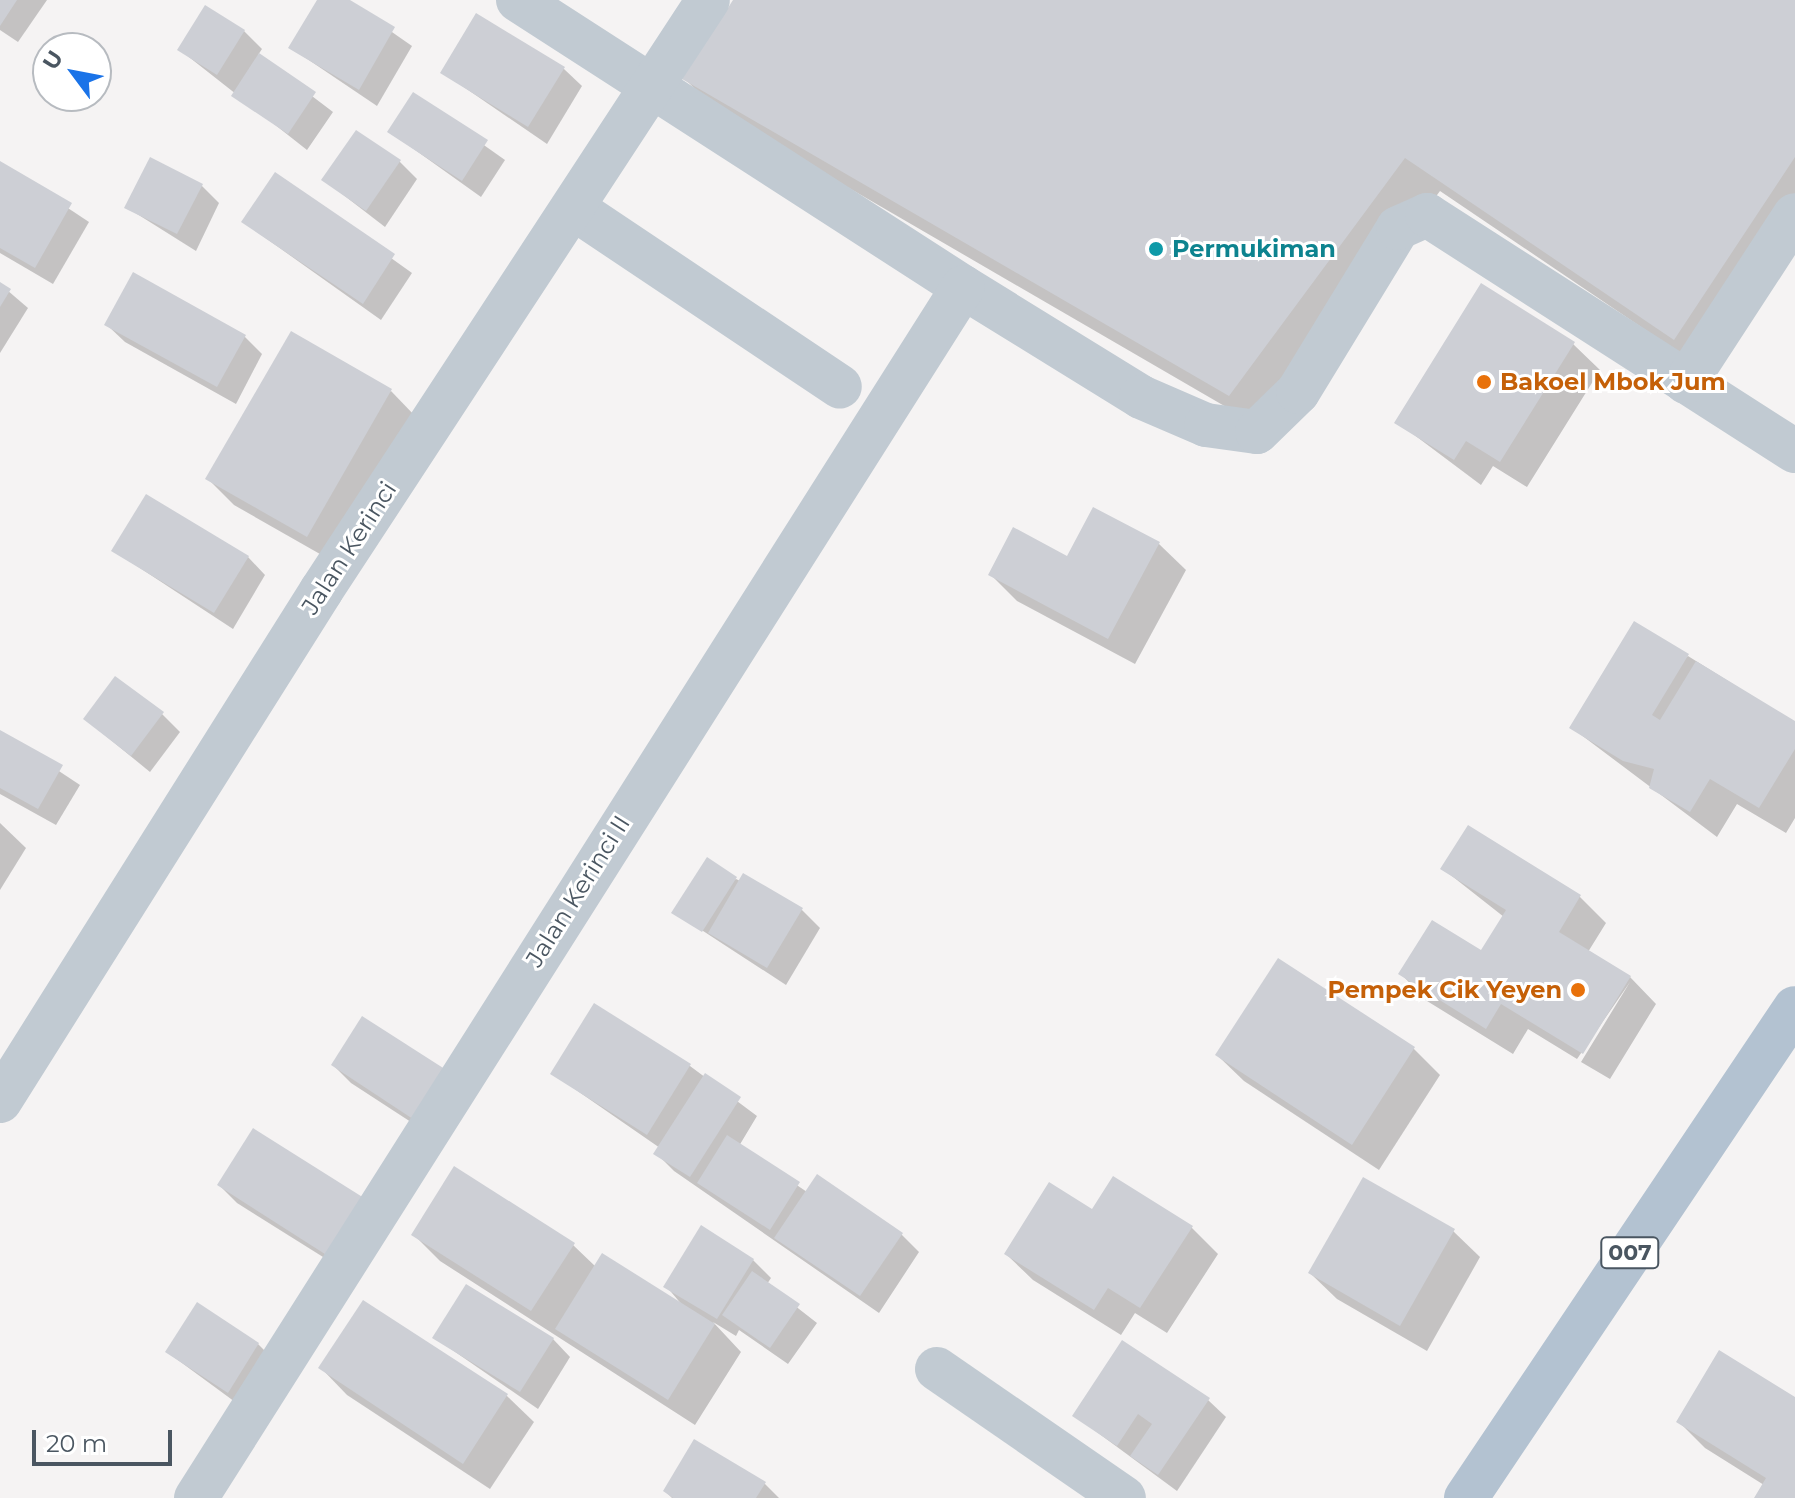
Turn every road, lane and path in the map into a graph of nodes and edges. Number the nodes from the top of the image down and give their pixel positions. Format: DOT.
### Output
graph roads {
  1 [pos="518,0"];
  2 [pos="708,0"];
  3 [pos="653,86"];
  4 [pos="573,208"];
  5 [pos="1795,215"];
  6 [pos="963,287"];
  7 [pos="1686,382"];
  8 [pos="840,387"];
  9 [pos="1795,451"];
  10 [pos="1795,1008"];
  11 [pos="0,1101"];
  12 [pos="937,1369"];
  13 [pos="196,1498"];
  14 [pos="1124,1498"];
  15 [pos="1466,1498"];
  1 -- 3 [label="street"];
  2 -- 3 [label="street, Jalan Kerinci"];
  3 -- 4 [label="street, Jalan Kerinci"];
  3 -- 6 [label="street"];
  4 -- 8 [label="street"];
  4 -- 11 [label="street, Jalan Kerinci"];
  5 -- 7 [label="street"];
  6 -- 7 [label="street"];
  6 -- 13 [label="street, Jalan Kerinci II"];
  7 -- 9 [label="street"];
  10 -- 15 [label="main road, 007"];
  12 -- 14 [label="street"];
}
